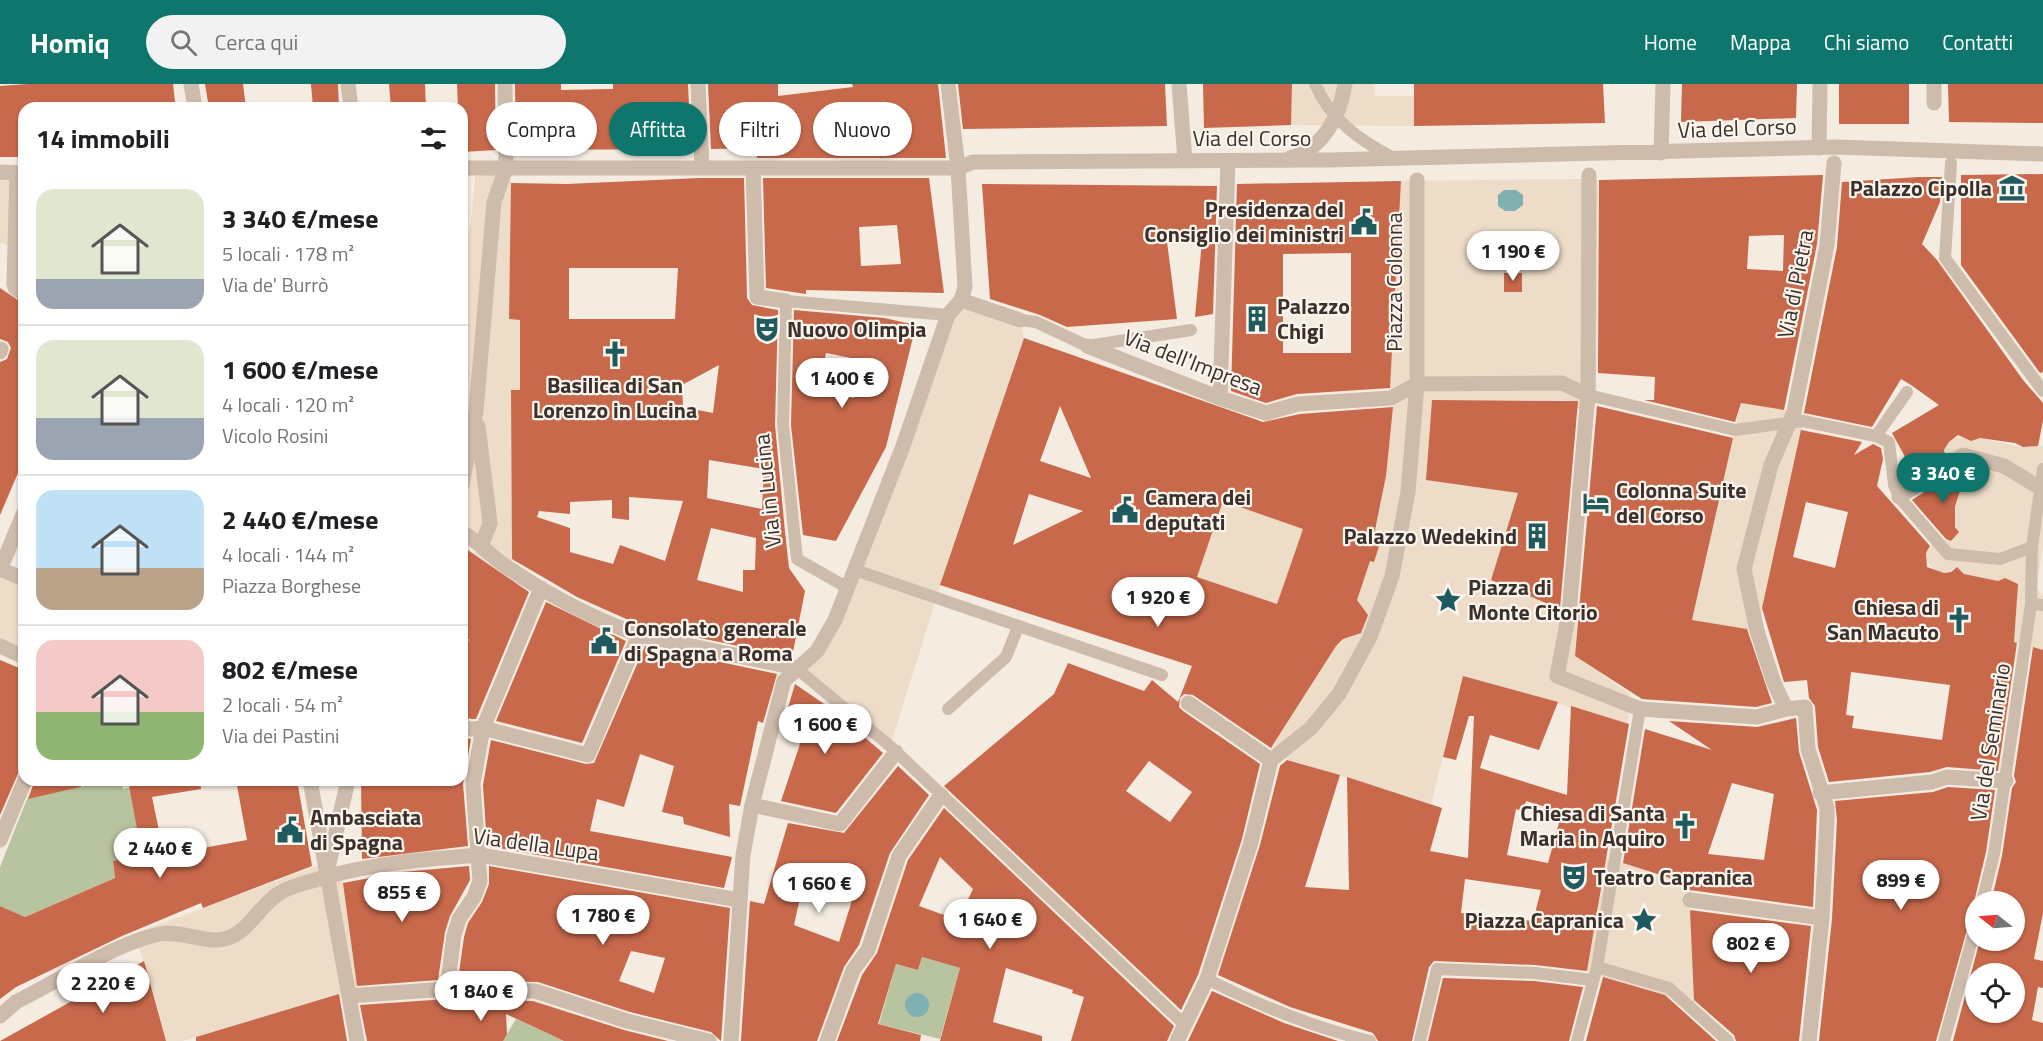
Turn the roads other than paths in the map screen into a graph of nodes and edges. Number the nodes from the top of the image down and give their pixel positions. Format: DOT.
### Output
graph roads {
  1 [pos="191,84"];
  2 [pos="348,84"];
  3 [pos="505,84"];
  4 [pos="698,84"];
  5 [pos="948,84"];
  6 [pos="1179,84"];
  7 [pos="1315,84"];
  8 [pos="1345,84"];
  9 [pos="1663,84"];
  10 [pos="1820,84"];
  11 [pos="1934,84"];
  12 [pos="194,102"];
  13 [pos="350,102"];
  14 [pos="1935,103"];
  15 [pos="1336,116"];
  16 [pos="1819,148"];
  17 [pos="1661,153"];
  18 [pos="2043,154"];
  19 [pos="1392,157"];
  20 [pos="1281,160"];
  21 [pos="1228,161"];
  22 [pos="1185,162"];
  23 [pos="1834,163"];
  24 [pos="1951,163"];
  25 [pos="468,168"];
  26 [pos="506,168"];
  27 [pos="702,168"];
  28 [pos="753,168"];
  29 [pos="958,168"];
  30 [pos="0,172"];
  31 [pos="18,172"];
  32 [pos="1589,175"];
  33 [pos="1417,180"];
  34 [pos="961,300"];
  35 [pos="786,301"];
  36 [pos="948,315"];
  37 [pos="1020,320"];
  38 [pos="1191,330"];
  39 [pos="1087,346"];
  40 [pos="1416,384"];
  41 [pos="2043,391"];
  42 [pos="1907,392"];
  43 [pos="1584,394"];
  44 [pos="1220,398"];
  45 [pos="1391,398"];
  46 [pos="476,411"];
  47 [pos="1796,418"];
  48 [pos="1876,436"];
  49 [pos="468,453"];
  50 [pos="2043,469"];
  51 [pos="2040,488"];
  52 [pos="1899,497"];
  53 [pos="18,526"];
  54 [pos="468,536"];
  55 [pos="482,544"];
  56 [pos="2032,547"];
  57 [pos="0,569"];
  58 [pos="855,570"];
  59 [pos="18,576"];
  60 [pos="541,588"];
  61 [pos="848,588"];
  62 [pos="2037,605"];
  63 [pos="1018,627"];
  64 [pos="639,635"];
  65 [pos="0,646"];
  66 [pos="18,654"];
  67 [pos="796,668"];
  68 [pos="1162,675"];
  69 [pos="1188,703"];
  70 [pos="948,709"];
  71 [pos="1640,709"];
  72 [pos="1786,710"];
  73 [pos="468,728"];
  74 [pos="483,728"];
  75 [pos="893,749"];
  76 [pos="1276,758"];
  77 [pos="2006,781"];
  78 [pos="22,786"];
  79 [pos="311,786"];
  80 [pos="347,786"];
  81 [pos="1820,793"];
  82 [pos="940,795"];
  83 [pos="752,805"];
  84 [pos="0,840"];
  85 [pos="480,855"];
  86 [pos="326,878"];
  87 [pos="1985,891"];
  88 [pos="740,900"];
  89 [pos="1690,900"];
  90 [pos="1822,918"];
  91 [pos="1969,951"];
  92 [pos="1594,974"];
  93 [pos="1207,979"];
  94 [pos="447,989"];
  95 [pos="348,994"];
  96 [pos="0,1016"];
  97 [pos="1185,1025"];
  98 [pos="357,1041"];
  99 [pos="710,1041"];
  100 [pos="731,1041"];
  101 [pos="827,1041"];
  102 [pos="1177,1041"];
  103 [pos="1370,1041"];
  104 [pos="1420,1041"];
  105 [pos="1577,1041"];
  106 [pos="1728,1041"];
  107 [pos="1809,1041"];
  108 [pos="1944,1041"];
  1 -- 12 [label="street"];
  2 -- 13 [label="street"];
  3 -- 26 [label="street"];
  4 -- 27 [label="street"];
  5 -- 29 [label="street"];
  6 -- 22 [label="street"];
  7 -- 15 [label="lane"];
  8 -- 15 [label="street"];
  9 -- 17 [label="street"];
  10 -- 16 [label="street"];
  11 -- 14 [label="street"];
  15 -- 19 [label="lane"];
  15 -- 20 [label="street"];
  16 -- 17 [label="street, Via del Corso"];
  16 -- 18 [label="street, Via del Corso"];
  17 -- 19 [label="street, Via del Corso"];
  19 -- 20 [label="street, Via del Corso"];
  20 -- 21 [label="street, Via del Corso"];
  21 -- 22 [label="street, Via del Corso"];
  21 -- 44 [label="street"];
  22 -- 29 [label="street, Via del Corso"];
  23 -- 47 [label="street, Via di Pietra"];
  24 -- 41 [label="lane"];
  25 -- 26 [label="street, Via del Corso"];
  26 -- 27 [label="street, Via del Corso"];
  26 -- 46 [label="street"];
  27 -- 28 [label="street, Via del Corso"];
  28 -- 29 [label="street, Via del Corso"];
  28 -- 35 [label="street"];
  29 -- 34 [label="street"];
  30 -- 31 [label="street"];
  32 -- 43 [label="street"];
  33 -- 40 [label="street, Piazza Colonna"];
  34 -- 36 [label="street"];
  34 -- 37 [label="street"];
  35 -- 36 [label="lane"];
  35 -- 61 [label="lane, Via in Lucina"];
  36 -- 58 [label="street"];
  37 -- 39 [label="lane, Via dell'Impresa"];
  38 -- 39 [label="lane, Via dell'Impresa"];
  39 -- 44 [label="street, Via dell'Impresa"];
  40 -- 43 [label="street, Piazza Colonna"];
  40 -- 45 [label="street, Piazza Colonna"];
  40 -- 76 [label="street, Piazza Colonna"];
  42 -- 48 [label="lane"];
  43 -- 47 [label="lane"];
  43 -- 71 [label="street"];
  44 -- 45 [label="street, Via dell'Impresa"];
  46 -- 49 [label="street"];
  46 -- 55 [label="street"];
  47 -- 48 [label="lane"];
  47 -- 72 [label="street, Via di Pietra"];
  48 -- 52 [label="lane"];
  50 -- 51 [label="lane"];
  51 -- 52 [label="street"];
  51 -- 56 [label="lane"];
  52 -- 56 [label="lane"];
  53 -- 57 [label="street"];
  54 -- 55 [label="street"];
  55 -- 60 [label="street"];
  56 -- 62 [label="lane, Via del Seminario"];
  57 -- 59 [label="street"];
  58 -- 61 [label="street"];
  58 -- 63 [label="lane"];
  60 -- 64 [label="street"];
  60 -- 74 [label="street"];
  61 -- 67 [label="street"];
  62 -- 77 [label="lane, Via del Seminario"];
  63 -- 68 [label="lane"];
  63 -- 70 [label="lane"];
  64 -- 67 [label="street"];
  64 -- 74 [label="street"];
  65 -- 66 [label="street"];
  67 -- 75 [label="lane"];
  67 -- 83 [label="street"];
  69 -- 76 [label="street"];
  71 -- 72 [label="street"];
  71 -- 92 [label="lane"];
  72 -- 81 [label="street"];
  73 -- 74 [label="street"];
  74 -- 85 [label="street"];
  75 -- 82 [label="lane"];
  75 -- 83 [label="street"];
  76 -- 93 [label="street"];
  77 -- 81 [label="street"];
  77 -- 87 [label="lane, Via del Seminario"];
  78 -- 84 [label="street"];
  79 -- 86 [label="street"];
  80 -- 86 [label="street"];
  81 -- 90 [label="street"];
  82 -- 97 [label="lane"];
  82 -- 101 [label="street"];
  83 -- 88 [label="street"];
  85 -- 86 [label="street, Via della Lupa"];
  85 -- 88 [label="street, Via della Lupa"];
  85 -- 94 [label="street"];
  86 -- 95 [label="street"];
  86 -- 96 [label="street, Via della Lupa"];
  88 -- 100 [label="street"];
  89 -- 90 [label="street"];
  90 -- 107 [label="street"];
  91 -- 108 [label="lane"];
  92 -- 104 [label="lane"];
  92 -- 105 [label="lane"];
  92 -- 106 [label="lane"];
  93 -- 97 [label="street"];
  93 -- 103 [label="lane"];
  94 -- 95 [label="street"];
  94 -- 99 [label="street"];
  95 -- 98 [label="street"];
  97 -- 102 [label="street"];
}
